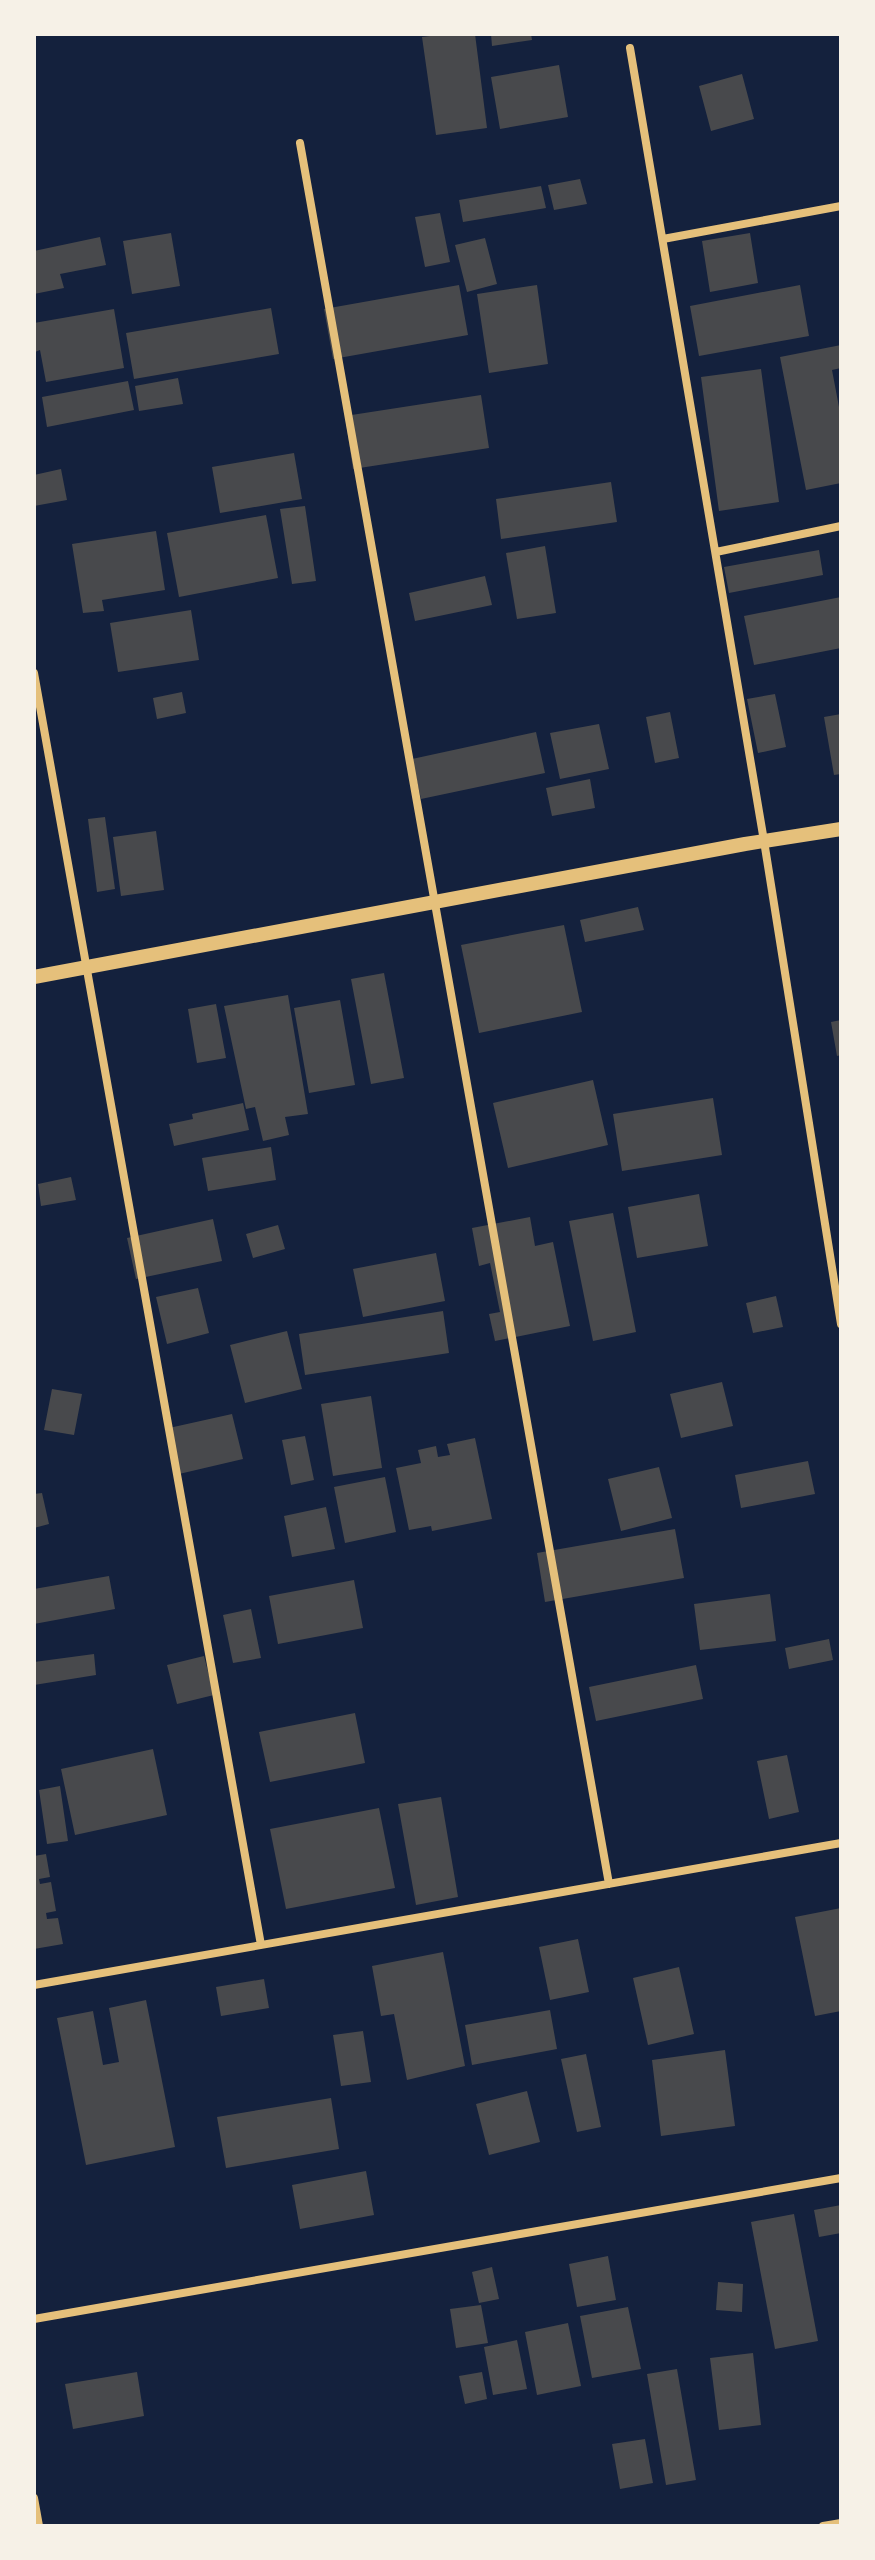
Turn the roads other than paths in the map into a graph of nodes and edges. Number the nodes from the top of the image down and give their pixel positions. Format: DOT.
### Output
graph roads {
  1 [pos="630,48"];
  2 [pos="300,143"];
  3 [pos="841,206"];
  4 [pos="663,239"];
  5 [pos="841,526"];
  6 [pos="716,552"];
  7 [pos="34,673"];
  8 [pos="841,829"];
  9 [pos="764,841"];
  10 [pos="435,901"];
  11 [pos="87,968"];
  12 [pos="34,977"];
  13 [pos="841,1324"];
  14 [pos="841,1843"];
  15 [pos="609,1884"];
  16 [pos="261,1945"];
  17 [pos="34,1985"];
  18 [pos="841,2178"];
  19 [pos="34,2319"];
  20 [pos="34,2498"];
  21 [pos="841,2523"];
  22 [pos="39,2526"];
  23 [pos="823,2526"];
  1 -- 4 [label="street"];
  2 -- 10 [label="street"];
  3 -- 4 [label="street"];
  4 -- 6 [label="street"];
  5 -- 6 [label="street"];
  6 -- 9 [label="street"];
  7 -- 11 [label="street"];
  8 -- 9 [label="street"];
  9 -- 10 [label="street"];
  9 -- 13 [label="street"];
  10 -- 11 [label="street"];
  10 -- 15 [label="street"];
  11 -- 12 [label="street"];
  11 -- 16 [label="street"];
  14 -- 15 [label="street"];
  15 -- 16 [label="street"];
  16 -- 17 [label="street"];
  18 -- 19 [label="street"];
  20 -- 22 [label="street"];
  21 -- 23 [label="street"];
}
